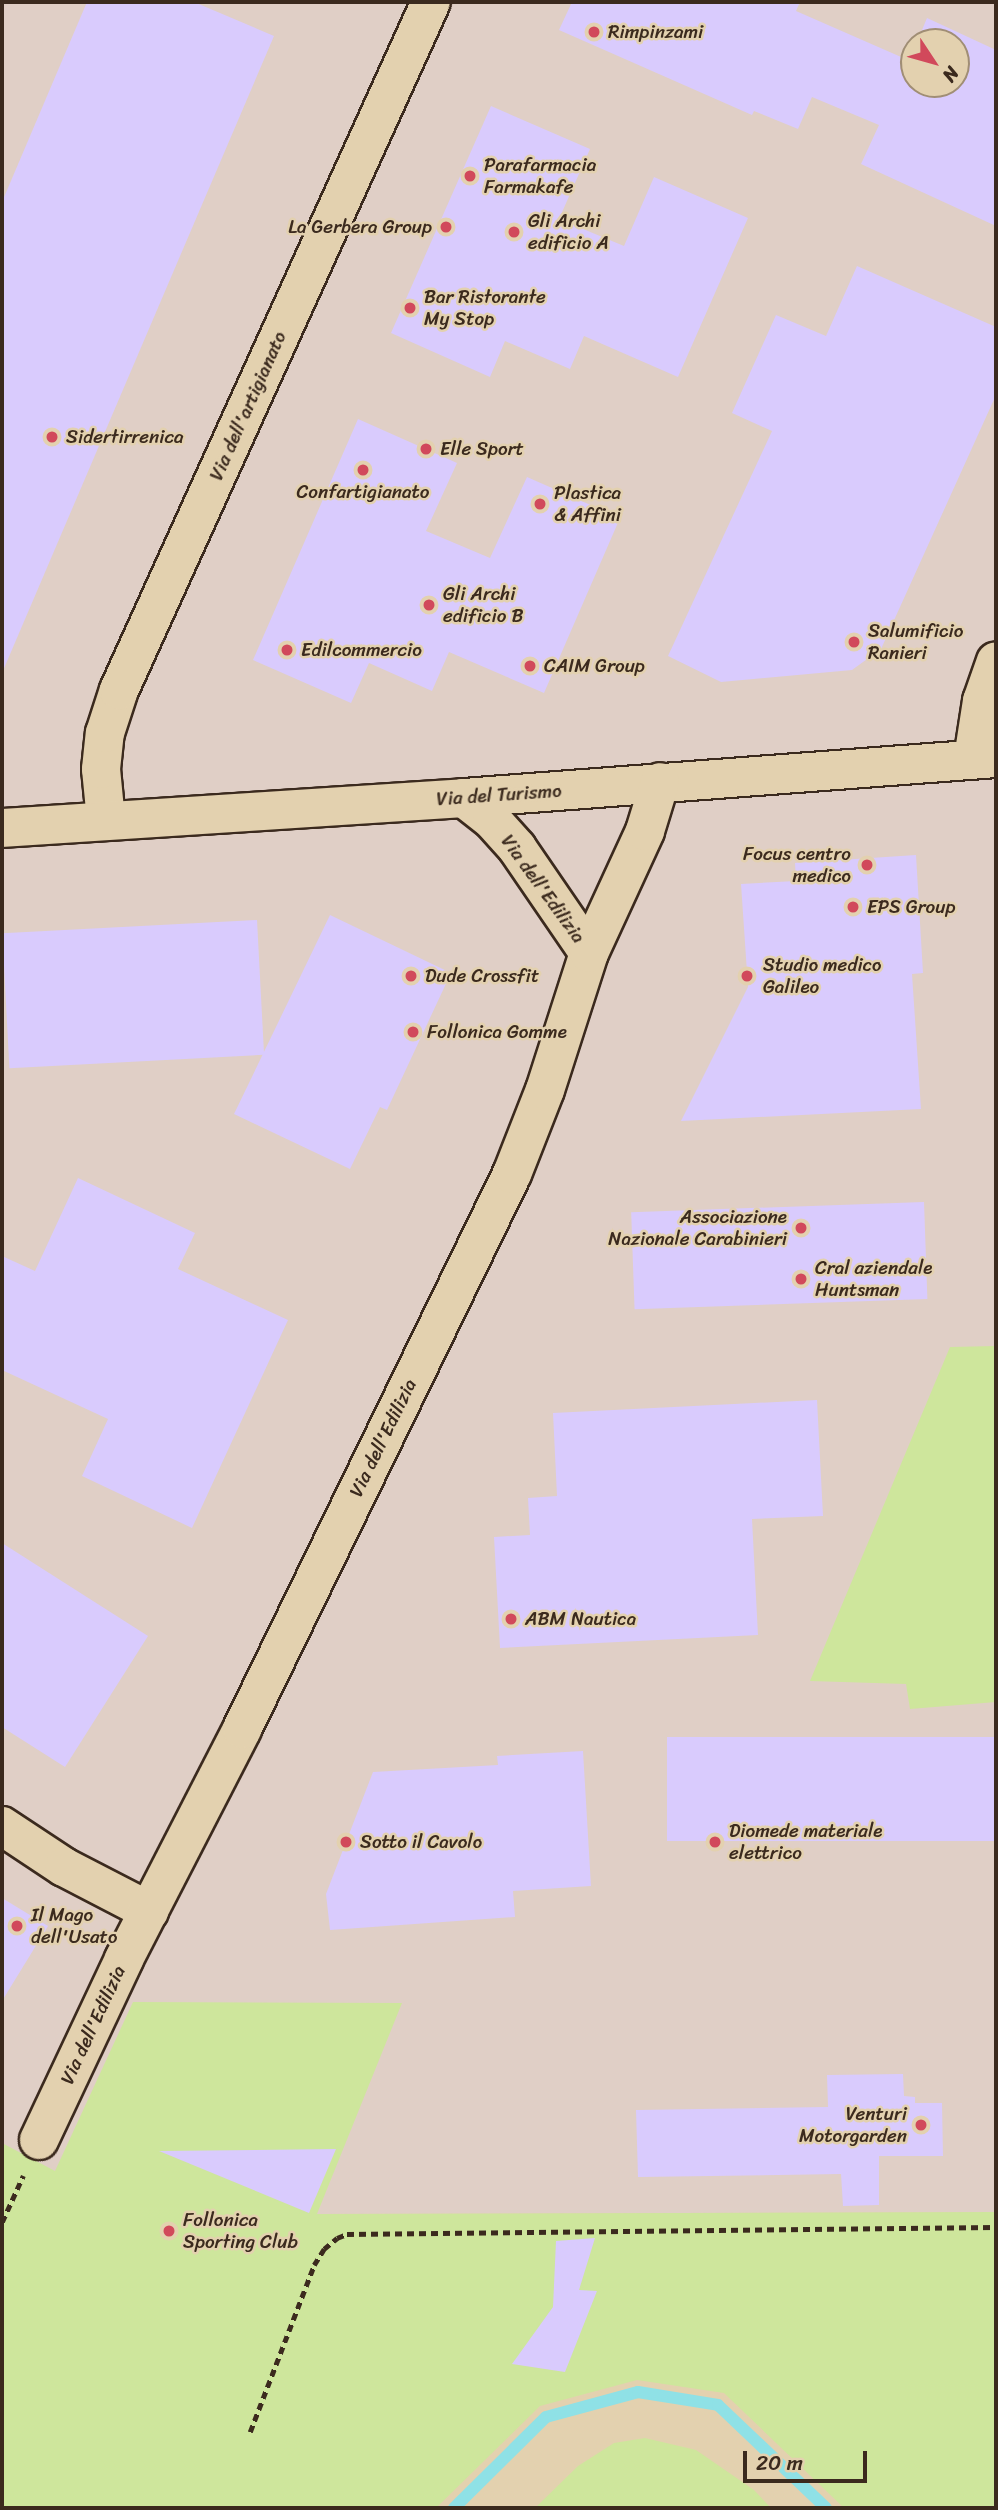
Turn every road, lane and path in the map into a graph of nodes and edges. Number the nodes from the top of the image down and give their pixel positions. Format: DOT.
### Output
graph roads {
  1 [pos="431,2"];
  2 [pos="996,661"];
  3 [pos="985,758"];
  4 [pos="660,782"];
  5 [pos="464,798"];
  6 [pos="106,820"];
  7 [pos="2,828"];
  8 [pos="589,953"];
  9 [pos="2,1826"];
  10 [pos="149,1911"];
  11 [pos="39,2140"];
  12 [pos="2,2222"];
  13 [pos="996,2227"];
  14 [pos="250,2432"];
  1 -- 6 [label="street, Via dell'artigianato"];
  2 -- 3 [label="street"];
  3 -- 4 [label="street, Via del Turismo"];
  4 -- 5 [label="street, Via del Turismo"];
  4 -- 8 [label="street, Via dell'Edilizia"];
  5 -- 6 [label="street, Via del Turismo"];
  5 -- 8 [label="street, Via dell'Edilizia"];
  6 -- 7 [label="street, Via del Turismo"];
  8 -- 10 [label="street, Via dell'Edilizia"];
  9 -- 10 [label="street"];
  10 -- 11 [label="street, Via dell'Edilizia"];
  11 -- 12 [label="path"];
  13 -- 14 [label="path"];
}
